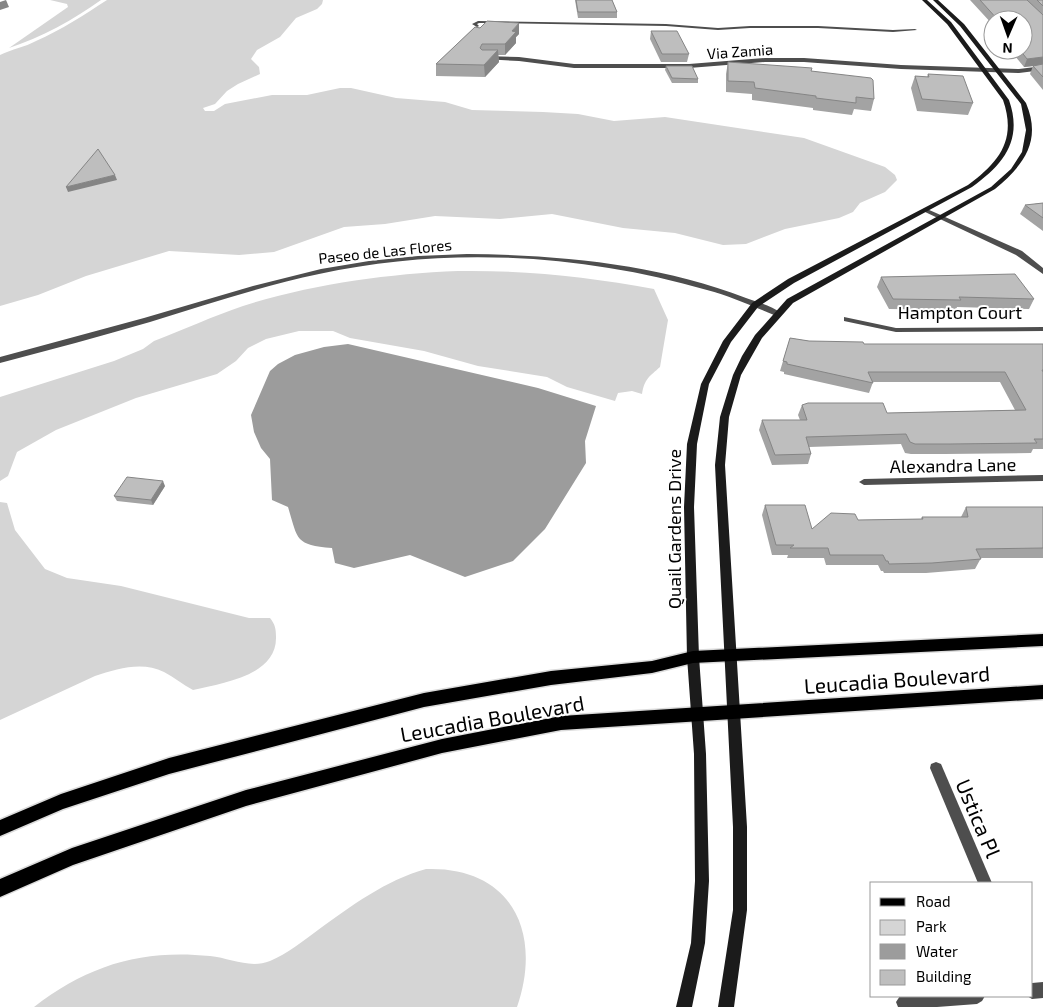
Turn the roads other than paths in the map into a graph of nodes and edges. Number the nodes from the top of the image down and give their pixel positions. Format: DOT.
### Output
graph roads {
  1 [pos="924,0"];
  2 [pos="935,0"];
  3 [pos="477,26"];
  4 [pos="914,30"];
  5 [pos="484,58"];
  6 [pos="1043,68"];
  7 [pos="984,70"];
  8 [pos="998,70"];
  9 [pos="925,210"];
  10 [pos="941,217"];
  11 [pos="1043,272"];
  12 [pos="755,305"];
  13 [pos="778,313"];
  14 [pos="847,319"];
  15 [pos="1043,329"];
  16 [pos="0,360"];
  17 [pos="1043,478"];
  18 [pos="864,482"];
  19 [pos="1043,640"];
  20 [pos="729,656"];
  21 [pos="693,657"];
  22 [pos="1043,692"];
  23 [pos="734,713"];
  24 [pos="697,715"];
  25 [pos="936,768"];
  26 [pos="0,828"];
  27 [pos="986,882"];
  28 [pos="0,888"];
  29 [pos="965,997"];
  30 [pos="904,1002"];
  31 [pos="684,1007"];
  32 [pos="726,1007"];
  1 -- 7 [label="main road, Quail Gardens Drive"];
  2 -- 8 [label="main road"];
  3 -- 4 [label="street"];
  5 -- 7 [label="street, Via Zamia"];
  6 -- 8 [label="street, Via Zamia"];
  7 -- 8 [label="street, Via Zamia"];
  7 -- 9 [label="main road, Quail Gardens Drive"];
  8 -- 10 [label="main road"];
  9 -- 10 [label="street"];
  9 -- 12 [label="main road, Quail Gardens Drive"];
  10 -- 11 [label="street"];
  10 -- 13 [label="main road"];
  12 -- 13 [label="street, Paseo de Las Flores"];
  12 -- 16 [label="street, Paseo de Las Flores"];
  12 -- 21 [label="main road, Quail Gardens Drive"];
  13 -- 20 [label="main road"];
  14 -- 15 [label="street, Hampton Court"];
  17 -- 18 [label="street, Alexandra Lane"];
  19 -- 20 [label="main road, Leucadia Boulevard"];
  20 -- 21 [label="main road, Leucadia Boulevard"];
  20 -- 23 [label="main road"];
  21 -- 24 [label="main road, Quail Gardens Drive"];
  21 -- 26 [label="main road, Leucadia Boulevard"];
  22 -- 23 [label="main road, Leucadia Boulevard"];
  23 -- 24 [label="main road, Leucadia Boulevard"];
  23 -- 32 [label="main road"];
  24 -- 28 [label="main road, Leucadia Boulevard"];
  24 -- 31 [label="main road, Quail Gardens Drive"];
  25 -- 27 [label="street, Ustica Pl"];
  29 -- 30 [label="street"];
}
